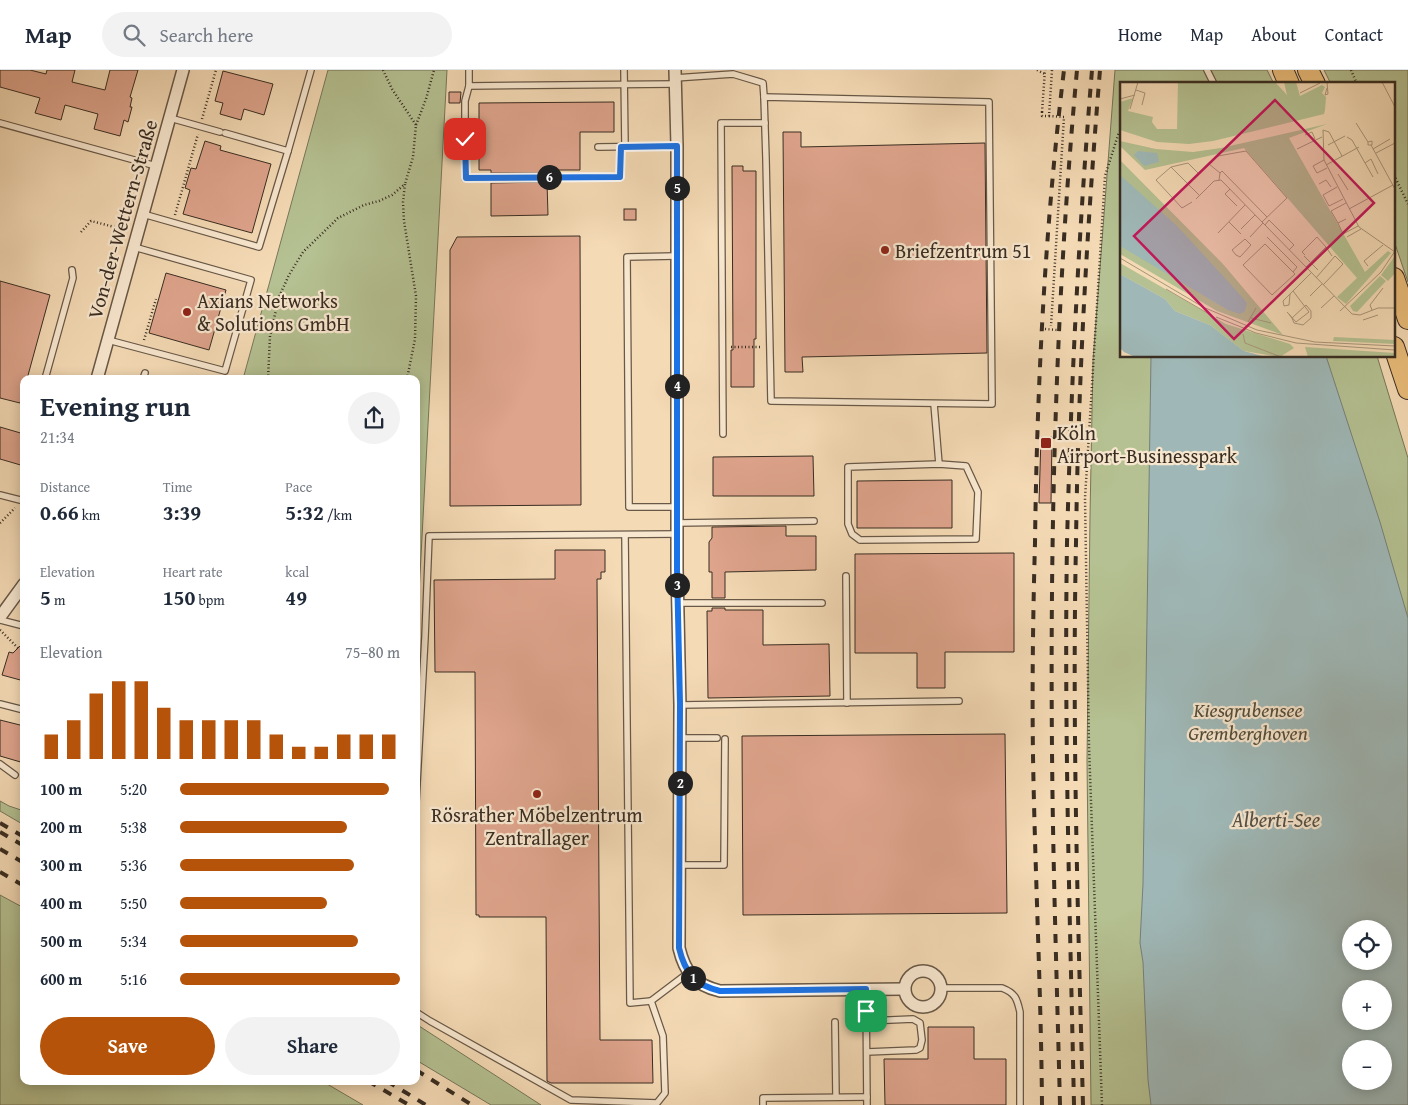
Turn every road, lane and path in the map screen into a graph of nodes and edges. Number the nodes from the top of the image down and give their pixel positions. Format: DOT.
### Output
graph roads {
  1 [pos="183,70"];
  2 [pos="216,70"];
  3 [pos="310,70"];
  4 [pos="383,70"];
  5 [pos="434,70"];
  6 [pos="469,70"];
  7 [pos="624,70"];
  8 [pos="1037,70"];
  9 [pos="1052,70"];
  10 [pos="1207,70"];
  11 [pos="1283,70"];
  12 [pos="1308,70"];
  13 [pos="1351,70"];
  14 [pos="1045,72"];
  15 [pos="675,77"];
  16 [pos="1213,82"];
  17 [pos="1289,82"];
  18 [pos="1314,82"];
  19 [pos="1356,82"];
  20 [pos="624,84"];
  21 [pos="469,86"];
  22 [pos="764,97"];
  23 [pos="1049,114"];
  24 [pos="170,118"];
  25 [pos="0,123"];
  26 [pos="765,123"];
  27 [pos="416,125"];
  28 [pos="200,126"];
  29 [pos="1120,131"];
  30 [pos="677,146"];
  31 [pos="598,147"];
  32 [pos="623,147"];
  33 [pos="288,151"];
  34 [pos="156,166"];
  35 [pos="1396,179"];
  36 [pos="405,184"];
  37 [pos="1408,204"];
  38 [pos="143,214"];
  39 [pos="173,222"];
  40 [pos="81,232"];
  41 [pos="138,233"];
  42 [pos="134,247"];
  43 [pos="676,256"];
  44 [pos="72,270"];
  45 [pos="1396,284"];
  46 [pos="156,299"];
  47 [pos="1408,319"];
  48 [pos="1051,328"];
  49 [pos="1045,329"];
  50 [pos="1058,330"];
  51 [pos="108,340"];
  52 [pos="770,347"];
  53 [pos="141,348"];
  54 [pos="722,348"];
  55 [pos="1396,352"];
  56 [pos="46,375"];
  57 [pos="98,375"];
  58 [pos="268,375"];
  59 [pos="408,375"];
  60 [pos="1408,389"];
  61 [pos="934,404"];
  62 [pos="723,434"];
  63 [pos="939,464"];
  64 [pos="0,495"];
  65 [pos="20,500"];
  66 [pos="20,504"];
  67 [pos="677,507"];
  68 [pos="814,521"];
  69 [pos="0,523"];
  70 [pos="677,528"];
  71 [pos="625,535"];
  72 [pos="846,576"];
  73 [pos="20,590"];
  74 [pos="678,603"];
  75 [pos="822,603"];
  76 [pos="0,619"];
  77 [pos="20,625"];
  78 [pos="0,630"];
  79 [pos="18,648"];
  80 [pos="959,702"];
  81 [pos="847,703"];
  82 [pos="0,704"];
  83 [pos="680,704"];
  84 [pos="20,709"];
  85 [pos="420,728"];
  86 [pos="680,738"];
  87 [pos="717,738"];
  88 [pos="726,739"];
  89 [pos="0,764"];
  90 [pos="15,775"];
  91 [pos="679,865"];
  92 [pos="688,973"];
  93 [pos="941,988"];
  94 [pos="866,989"];
  95 [pos="904,989"];
  96 [pos="651,1001"];
  97 [pos="420,1015"];
  98 [pos="867,1021"];
  99 [pos="835,1022"];
  100 [pos="867,1052"];
  101 [pos="836,1097"];
  102 [pos="867,1097"];
  103 [pos="763,1105"];
  104 [pos="868,1105"];
  105 [pos="1020,1105"];
  106 [pos="1102,1105"];
  1 -- 24 [label="street, Von-der-Wettern-Straße"];
  2 -- 28 [label="path"];
  3 -- 33 [label="lane"];
  4 -- 27 [label="path"];
  5 -- 27 [label="path"];
  6 -- 21 [label="lane"];
  7 -- 20 [label="lane"];
  8 -- 14 [label="path"];
  9 -- 23 [label="path"];
  10 -- 16 [label="lane"];
  11 -- 17 [label="highway"];
  12 -- 18 [label="highway"];
  13 -- 19 [label="path"];
  14 -- 23 [label="path"];
  15 -- 20 [label="lane"];
  15 -- 22 [label="lane"];
  15 -- 30 [label="street"];
  20 -- 21 [label="lane"];
  20 -- 32 [label="lane"];
  21 -- 32 [label="lane"];
  22 -- 26 [label="lane"];
  22 -- 61 [label="lane"];
  23 -- 48 [label="path, bridge"];
  24 -- 28 [label="lane"];
  24 -- 34 [label="street, Von-der-Wettern-Straße"];
  25 -- 34 [label="lane"];
  26 -- 52 [label="lane"];
  26 -- 54 [label="lane"];
  27 -- 36 [label="path"];
  28 -- 33 [label="lane"];
  28 -- 39 [label="path"];
  29 -- 106 [label="path"];
  30 -- 32 [label="lane"];
  30 -- 43 [label="street"];
  31 -- 32 [label="lane"];
  33 -- 39 [label="lane"];
  34 -- 38 [label="street, Von-der-Wettern-Straße"];
  35 -- 37 [label="path"];
  36 -- 58 [label="path"];
  36 -- 59 [label="path"];
  38 -- 39 [label="lane"];
  38 -- 41 [label="street, Von-der-Wettern-Straße"];
  40 -- 41 [label="path"];
  41 -- 42 [label="street, Von-der-Wettern-Straße"];
  42 -- 51 [label="street, Von-der-Wettern-Straße"];
  42 -- 53 [label="lane"];
  43 -- 67 [label="street"];
  43 -- 67 [label="lane"];
  44 -- 56 [label="lane"];
  45 -- 47 [label="highway"];
  46 -- 53 [label="path"];
  48 -- 49 [label="path"];
  48 -- 50 [label="path"];
  51 -- 53 [label="lane"];
  51 -- 57 [label="street, Von-der-Wettern-Straße"];
  52 -- 54 [label="path"];
  52 -- 61 [label="lane"];
  54 -- 62 [label="lane"];
  55 -- 60 [label="highway"];
  61 -- 63 [label="lane"];
  63 -- 63 [label="lane"];
  64 -- 65 [label="lane"];
  66 -- 69 [label="path"];
  67 -- 70 [label="street"];
  68 -- 70 [label="lane"];
  70 -- 71 [label="lane"];
  70 -- 74 [label="street"];
  71 -- 85 [label="lane"];
  71 -- 96 [label="lane"];
  72 -- 81 [label="lane"];
  73 -- 76 [label="street"];
  74 -- 75 [label="lane"];
  74 -- 83 [label="street"];
  76 -- 77 [label="lane"];
  78 -- 79 [label="path"];
  80 -- 81 [label="lane"];
  81 -- 83 [label="lane"];
  82 -- 84 [label="lane"];
  83 -- 86 [label="street"];
  86 -- 87 [label="lane"];
  86 -- 91 [label="street"];
  88 -- 91 [label="lane"];
  89 -- 90 [label="lane"];
  91 -- 92 [label="street"];
  92 -- 94 [label="street"];
  92 -- 96 [label="lane"];
  93 -- 95 [label="street"];
  93 -- 95 [label="street"];
  93 -- 105 [label="lane"];
  94 -- 95 [label="street"];
  94 -- 98 [label="lane"];
  96 -- 97 [label="lane"];
  98 -- 100 [label="lane"];
  98 -- 100 [label="lane"];
  99 -- 101 [label="lane"];
  100 -- 102 [label="lane"];
  101 -- 102 [label="lane"];
  101 -- 103 [label="lane"];
  102 -- 104 [label="lane"];
}
